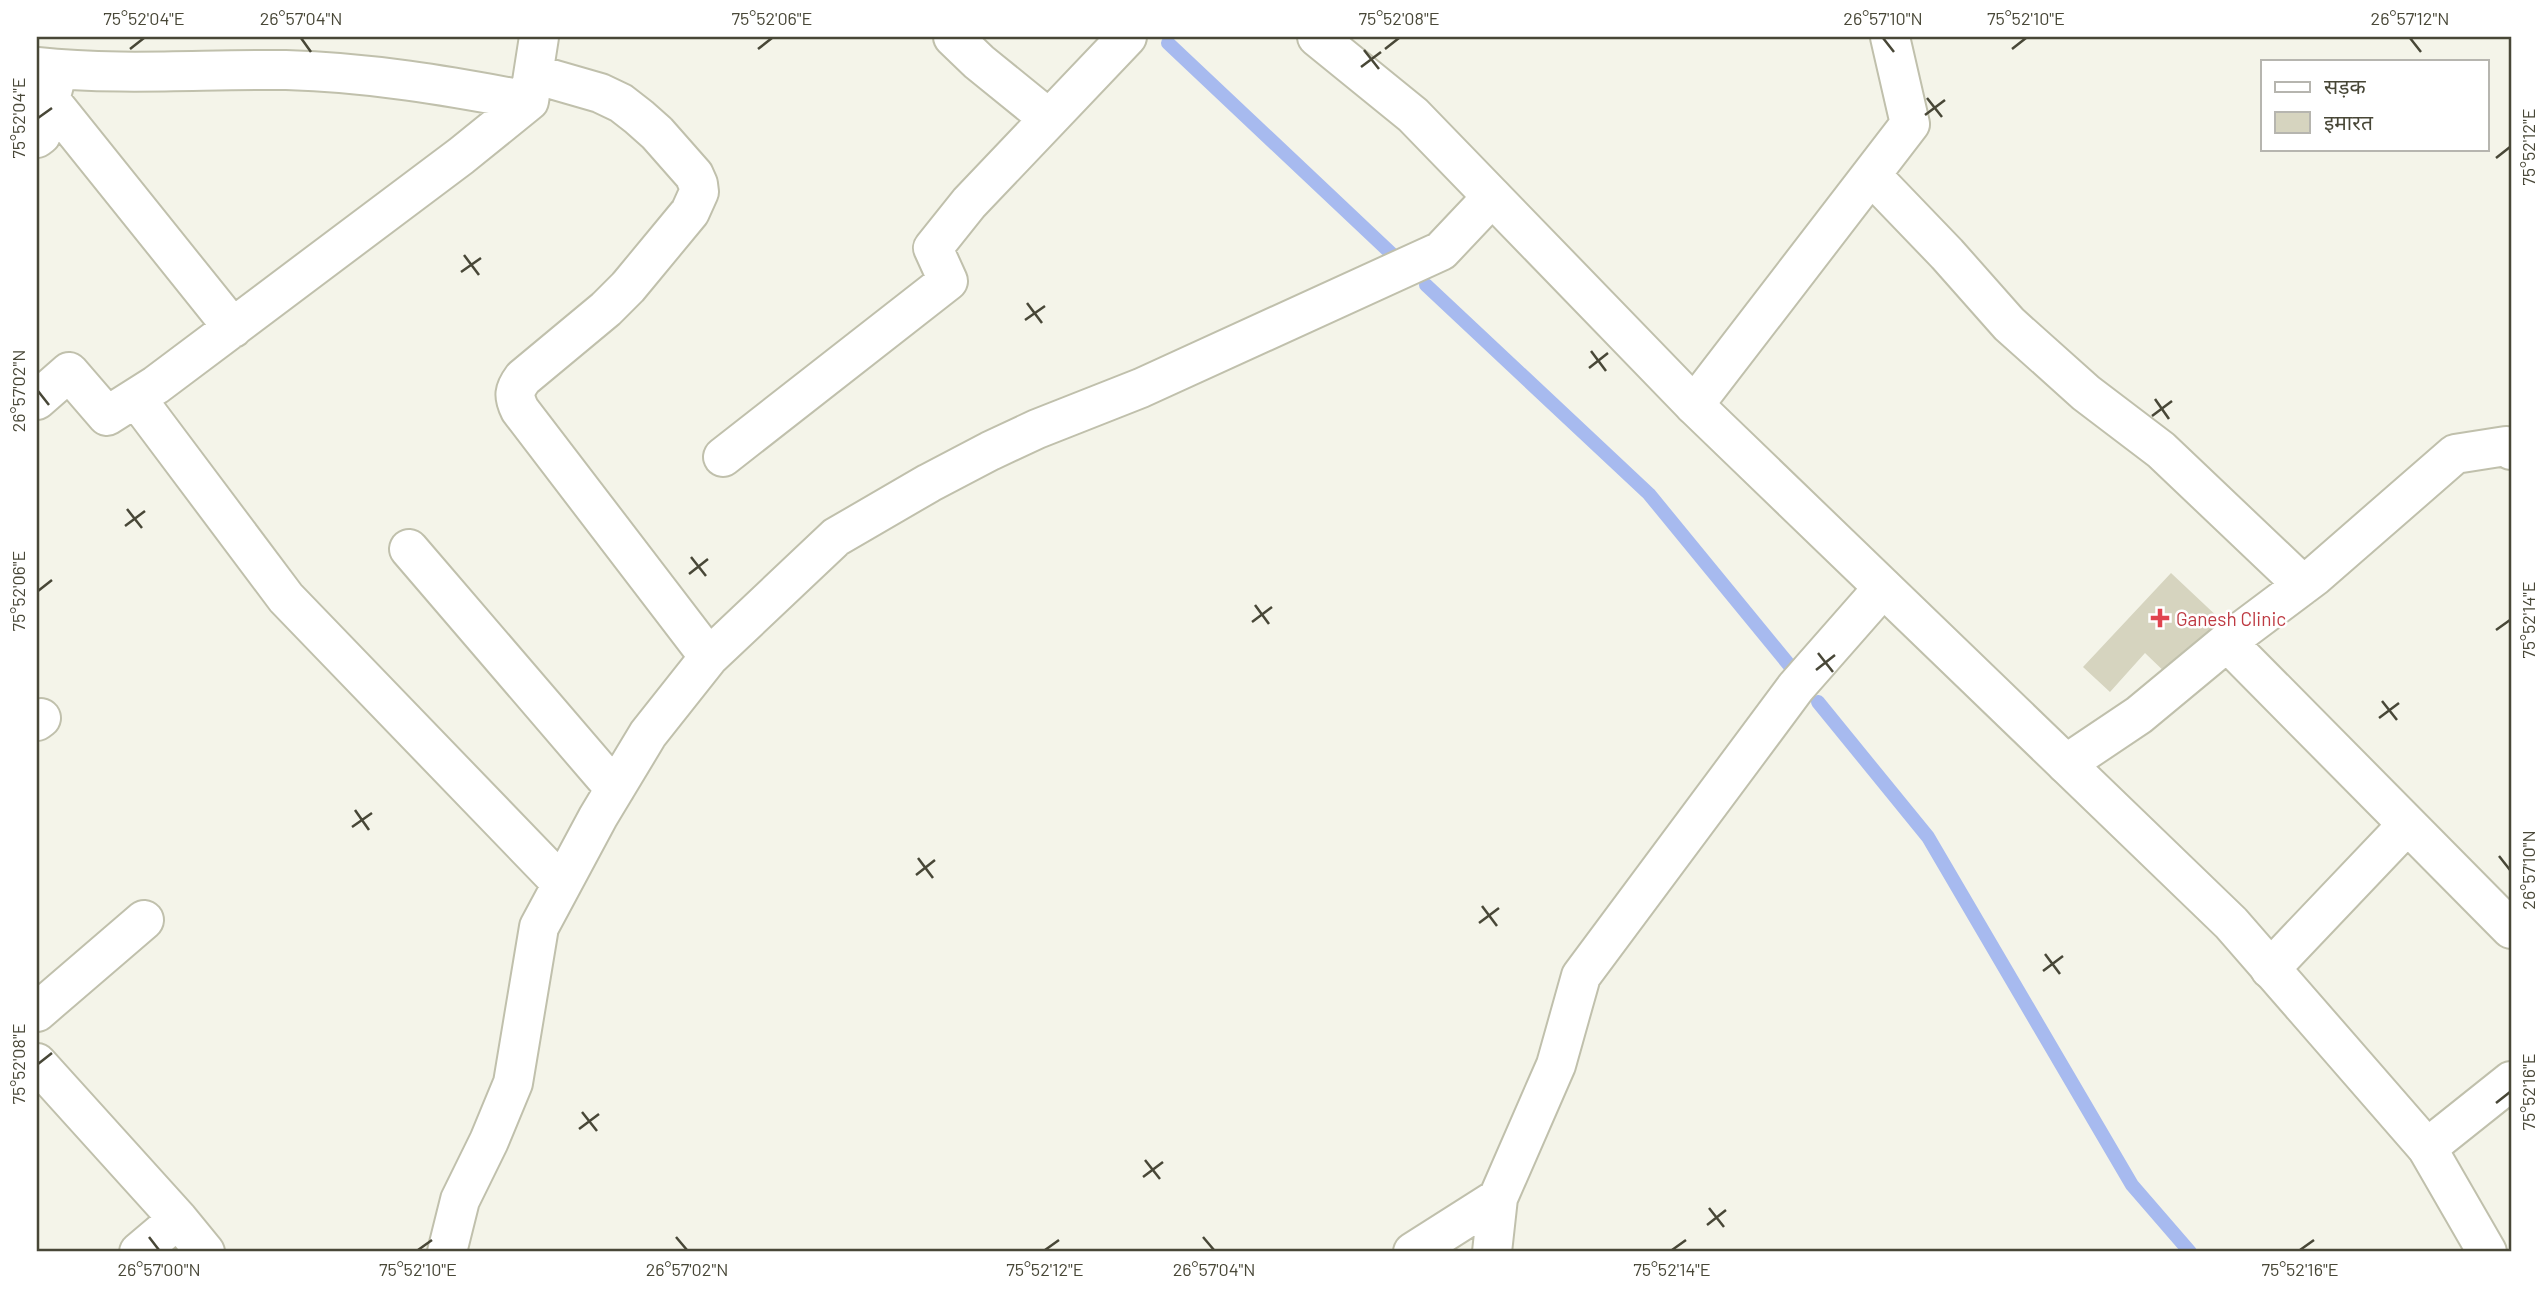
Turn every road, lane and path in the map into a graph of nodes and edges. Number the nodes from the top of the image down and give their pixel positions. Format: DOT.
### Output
graph roads {
  1 [pos="953,37"];
  2 [pos="1127,37"];
  3 [pos="1317,37"];
  4 [pos="1890,37"];
  5 [pos="534,70"];
  6 [pos="48,79"];
  7 [pos="1048,118"];
  8 [pos="37,138"];
  9 [pos="1871,175"];
  10 [pos="1492,197"];
  11 [pos="233,328"];
  12 [pos="136,398"];
  13 [pos="37,400"];
  14 [pos="1694,405"];
  15 [pos="2511,450"];
  16 [pos="723,457"];
  17 [pos="409,550"];
  18 [pos="2303,585"];
  19 [pos="1883,588"];
  20 [pos="2227,642"];
  21 [pos="709,657"];
  22 [pos="2066,764"];
  23 [pos="615,789"];
  24 [pos="2407,825"];
  25 [pos="562,884"];
  26 [pos="144,920"];
  27 [pos="2511,929"];
  28 [pos="2270,969"];
  29 [pos="37,1012"];
  30 [pos="37,1063"];
  31 [pos="2511,1081"];
  32 [pos="2427,1148"];
  33 [pos="1498,1198"];
  34 [pos="178,1219"];
  35 [pos="139,1252"];
  36 [pos="205,1252"];
  37 [pos="447,1252"];
  38 [pos="1413,1252"];
  39 [pos="1492,1252"];
  40 [pos="2487,1252"];
  1 -- 7 [label="street"];
  2 -- 7 [label="street"];
  3 -- 10 [label="street"];
  4 -- 9 [label="street"];
  5 -- 6 [label="street"];
  5 -- 11 [label="street"];
  5 -- 21 [label="street"];
  6 -- 8 [label="street"];
  6 -- 11 [label="street"];
  7 -- 16 [label="street"];
  9 -- 14 [label="street"];
  9 -- 18 [label="street"];
  10 -- 14 [label="street"];
  10 -- 21 [label="street"];
  11 -- 12 [label="street"];
  12 -- 13 [label="street"];
  12 -- 25 [label="street"];
  14 -- 19 [label="street"];
  15 -- 18 [label="street"];
  17 -- 23 [label="street"];
  18 -- 20 [label="street"];
  19 -- 22 [label="street"];
  19 -- 33 [label="street"];
  20 -- 22 [label="street"];
  20 -- 24 [label="street"];
  21 -- 23 [label="street"];
  22 -- 28 [label="street"];
  23 -- 25 [label="street"];
  24 -- 27 [label="street"];
  24 -- 28 [label="street"];
  25 -- 37 [label="street"];
  26 -- 29 [label="street"];
  28 -- 32 [label="street"];
  30 -- 34 [label="street"];
  31 -- 32 [label="street"];
  32 -- 40 [label="street"];
  33 -- 38 [label="street"];
  33 -- 39 [label="street"];
  34 -- 35 [label="street"];
  34 -- 36 [label="street"];
}
